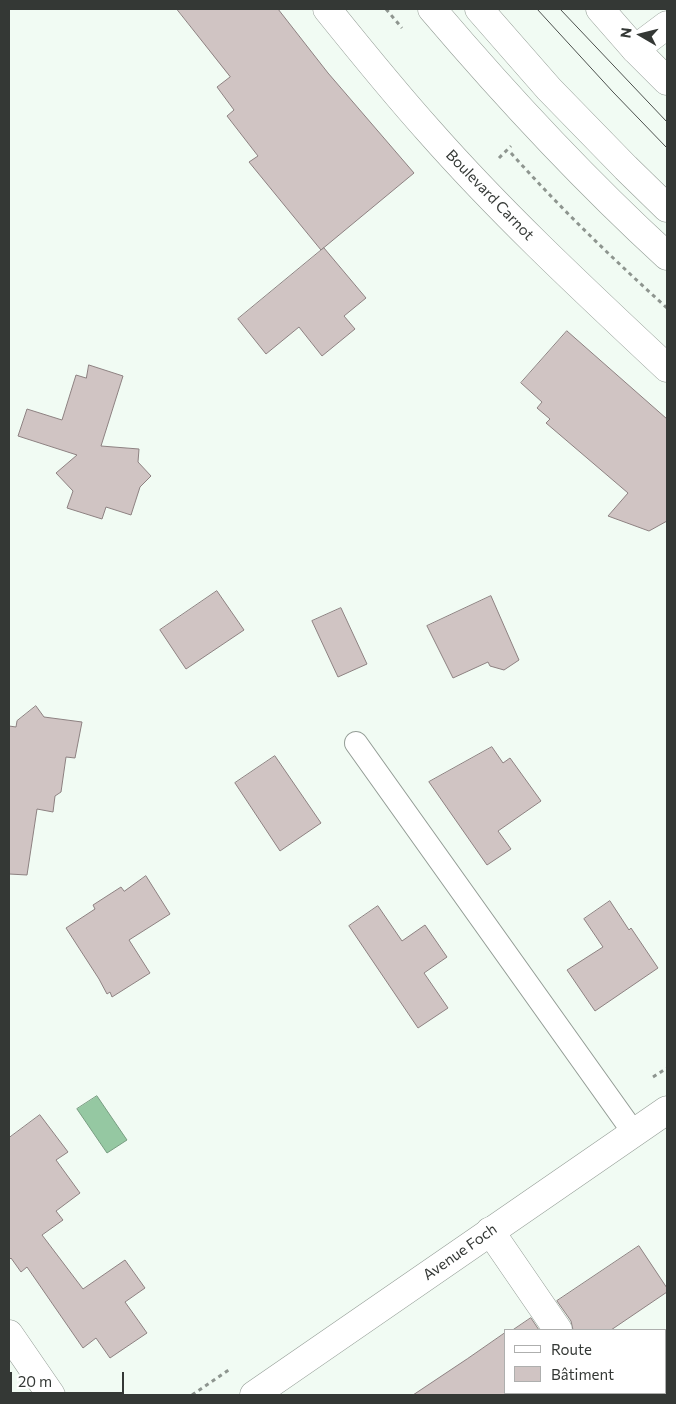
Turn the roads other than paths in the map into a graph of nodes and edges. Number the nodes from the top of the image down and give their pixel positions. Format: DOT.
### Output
graph roads {
  1 [pos="327,9"];
  2 [pos="432,9"];
  3 [pos="479,9"];
  4 [pos="600,9"];
  5 [pos="667,26"];
  6 [pos="636,49"];
  7 [pos="667,81"];
  8 [pos="667,208"];
  9 [pos="667,256"];
  10 [pos="667,368"];
  11 [pos="356,743"];
  12 [pos="667,1110"];
  13 [pos="634,1133"];
  14 [pos="490,1231"];
  15 [pos="557,1329"];
  16 [pos="9,1334"];
  17 [pos="51,1395"];
  18 [pos="254,1395"];
  1 -- 10 [label="street, Boulevard Carnot"];
  2 -- 9 [label="street"];
  3 -- 8 [label="street"];
  4 -- 6 [label="street"];
  5 -- 6 [label="street"];
  6 -- 7 [label="street"];
  11 -- 13 [label="lane"];
  12 -- 13 [label="street, Avenue Foch"];
  13 -- 14 [label="street, Avenue Foch"];
  14 -- 15 [label="street"];
  14 -- 18 [label="street, Avenue Foch"];
  16 -- 17 [label="street"];
}
